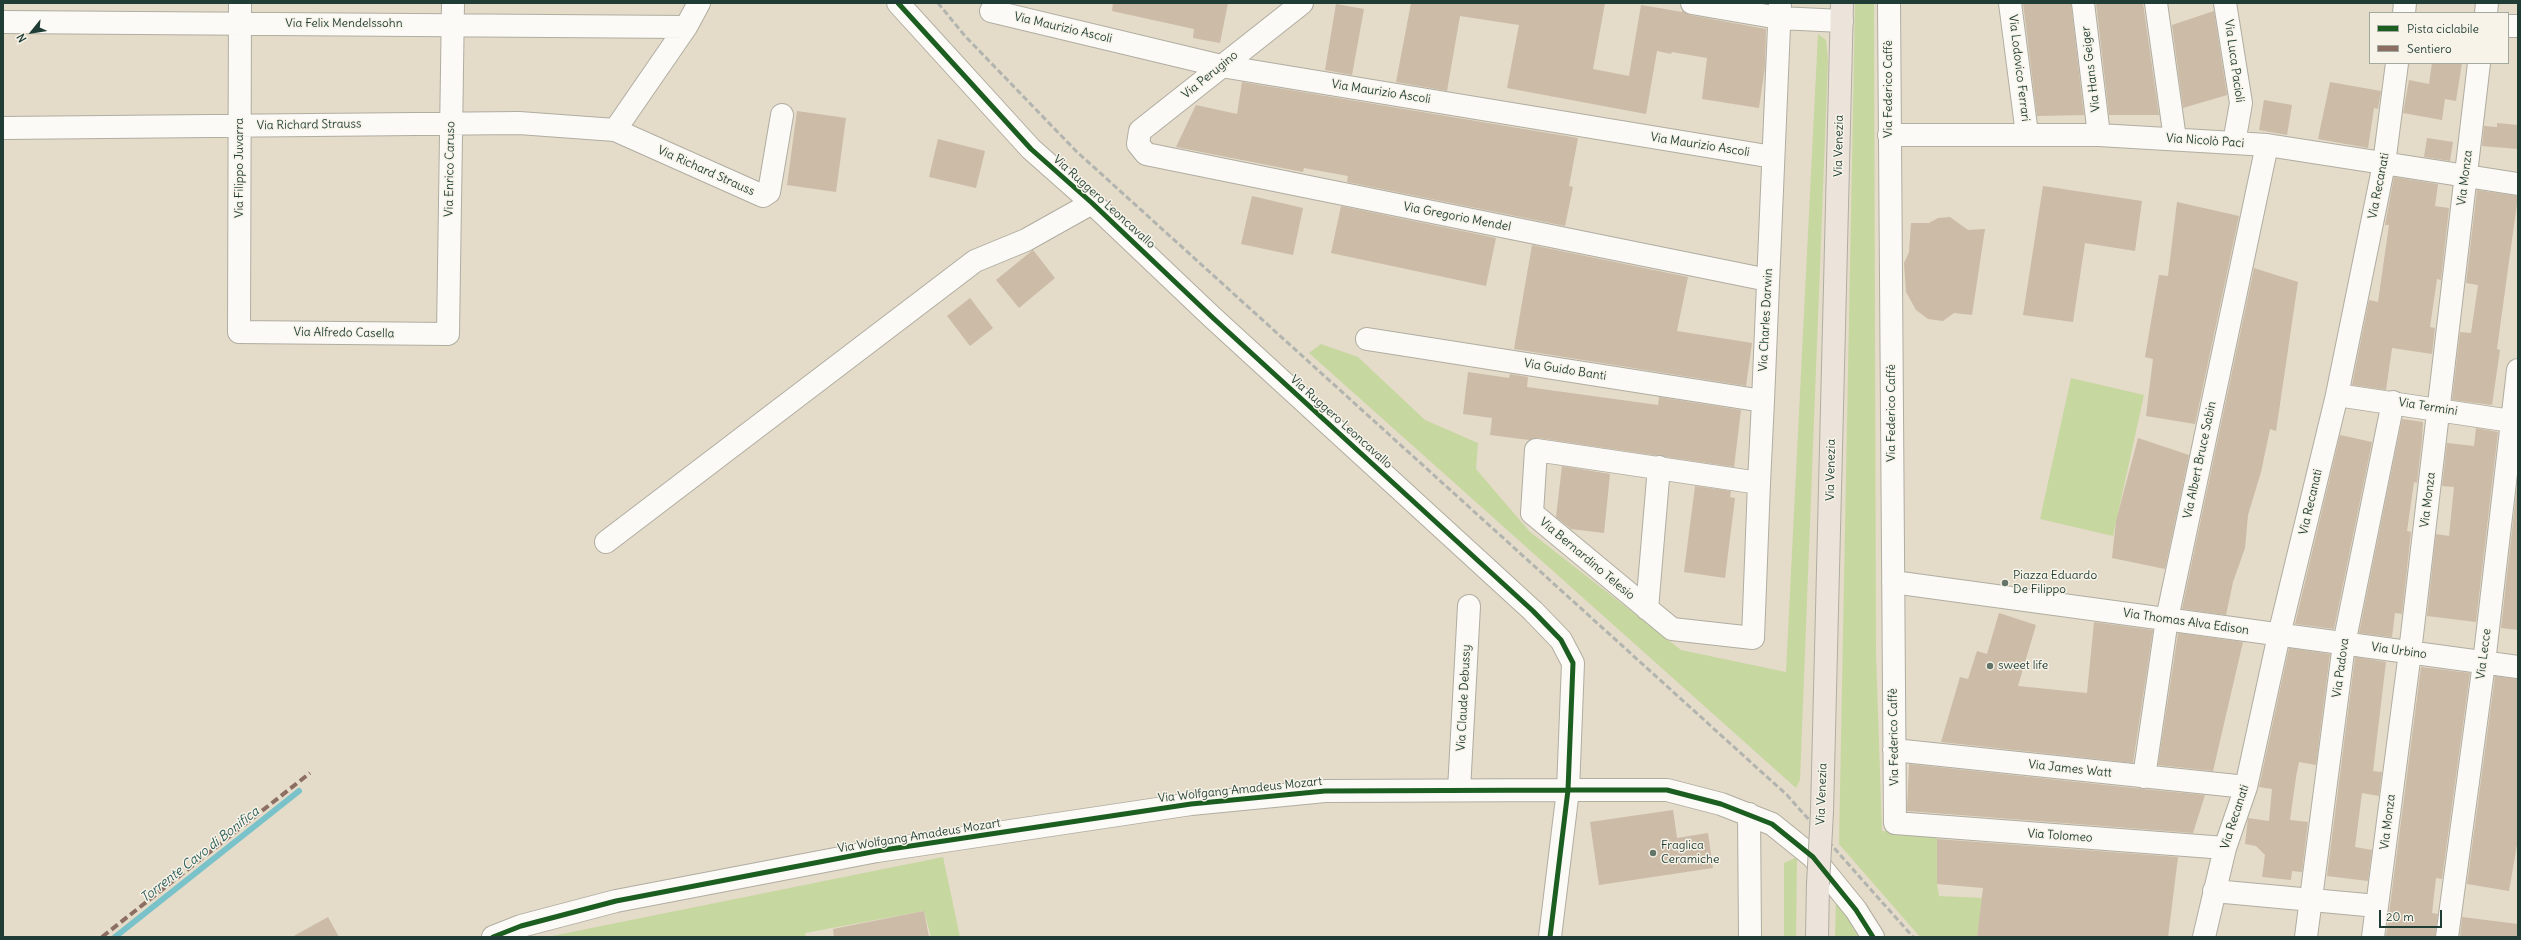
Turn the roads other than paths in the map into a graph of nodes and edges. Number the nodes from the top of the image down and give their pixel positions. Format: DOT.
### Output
graph roads {
  1 [pos="453,3"];
  2 [pos="699,3"];
  3 [pos="898,3"];
  4 [pos="1302,3"];
  5 [pos="1692,3"];
  6 [pos="1889,3"];
  7 [pos="2010,3"];
  8 [pos="2083,3"];
  9 [pos="2156,3"];
  10 [pos="2225,3"];
  11 [pos="1780,10"];
  12 [pos="991,11"];
  13 [pos="1842,12"];
  14 [pos="240,13"];
  15 [pos="3,22"];
  16 [pos="453,25"];
  17 [pos="686,27"];
  18 [pos="2397,64"];
  19 [pos="2480,64"];
  20 [pos="1221,66"];
  21 [pos="782,115"];
  22 [pos="451,124"];
  23 [pos="241,126"];
  24 [pos="3,128"];
  25 [pos="615,130"];
  26 [pos="2027,134"];
  27 [pos="1890,135"];
  28 [pos="2099,135"];
  29 [pos="2175,139"];
  30 [pos="2234,143"];
  31 [pos="2266,145"];
  32 [pos="1146,154"];
  33 [pos="1773,157"];
  34 [pos="2384,164"];
  35 [pos="2465,176"];
  36 [pos="2518,184"];
  37 [pos="1092,203"];
  38 [pos="1768,280"];
  39 [pos="240,332"];
  40 [pos="448,334"];
  41 [pos="1367,339"];
  42 [pos="2518,370"];
  43 [pos="2337,395"];
  44 [pos="1763,401"];
  45 [pos="2393,402"];
  46 [pos="2438,409"];
  47 [pos="2514,421"];
  48 [pos="1659,467"];
  49 [pos="1759,483"];
  50 [pos="606,542"];
  51 [pos="1893,582"];
  52 [pos="1469,606"];
  53 [pos="1647,609"];
  54 [pos="2167,619"];
  55 [pos="2279,635"];
  56 [pos="1752,638"];
  57 [pos="2344,644"];
  58 [pos="2410,652"];
  59 [pos="2484,663"];
  60 [pos="2518,667"];
  61 [pos="1894,750"];
  62 [pos="2144,777"];
  63 [pos="2246,788"];
  64 [pos="1459,790"];
  65 [pos="1568,790"];
  66 [pos="1749,814"];
  67 [pos="1895,823"];
  68 [pos="2225,848"];
  69 [pos="2214,891"];
  70 [pos="2310,900"];
  71 [pos="2377,906"];
  72 [pos="493,937"];
  73 [pos="1550,937"];
  74 [pos="1750,937"];
  75 [pos="1817,937"];
  76 [pos="1873,937"];
  77 [pos="2204,937"];
  78 [pos="2306,937"];
  79 [pos="2373,937"];
  80 [pos="2448,937"];
  1 -- 16 [label="street, Via Enrico Caruso"];
  2 -- 17 [label="street"];
  3 -- 37 [label="street, Via Ruggero Leoncavallo"];
  4 -- 20 [label="street, Via Perugino"];
  5 -- 11 [label="street"];
  6 -- 27 [label="street, Via Federico Caffè"];
  7 -- 26 [label="street, Via Lodovico Ferrari"];
  8 -- 28 [label="street, Via Hans Geiger"];
  9 -- 29 [label="street"];
  10 -- 30 [label="street, Via Luca Pacioli"];
  11 -- 13 [label="street"];
  11 -- 33 [label="street, Via Charles Darwin"];
  12 -- 20 [label="street, Via Maurizio Ascoli"];
  13 -- 75 [label="main road, Via Venezia, bridge"];
  14 -- 15 [label="street, Via Felix Mendelssohn"];
  14 -- 16 [label="street, Via Felix Mendelssohn"];
  14 -- 23 [label="street, Via Filippo Juvarra"];
  16 -- 17 [label="street, Via Felix Mendelssohn"];
  16 -- 22 [label="street, Via Enrico Caruso"];
  17 -- 25 [label="street"];
  18 -- 34 [label="street, Via Recanati"];
  19 -- 35 [label="street, Via Monza"];
  20 -- 32 [label="street, Via Perugino"];
  20 -- 33 [label="street, Via Maurizio Ascoli"];
  21 -- 25 [label="street, Via Richard Strauss"];
  22 -- 23 [label="street, Via Richard Strauss"];
  22 -- 25 [label="street, Via Richard Strauss"];
  22 -- 40 [label="street, Via Enrico Caruso"];
  23 -- 24 [label="street, Via Richard Strauss"];
  23 -- 39 [label="street, Via Filippo Juvarra"];
  26 -- 27 [label="street, Via Nicolò Paci"];
  26 -- 28 [label="street, Via Nicolò Paci"];
  27 -- 51 [label="street, Via Federico Caffè"];
  28 -- 29 [label="street, Via Nicolò Paci"];
  29 -- 30 [label="street, Via Nicolò Paci"];
  30 -- 31 [label="street, Via Nicolò Paci"];
  31 -- 34 [label="street, Via Nicolò Paci"];
  31 -- 54 [label="street, Via Albert Bruce Sabin"];
  32 -- 38 [label="street, Via Gregorio Mendel"];
  33 -- 38 [label="street, Via Charles Darwin"];
  34 -- 35 [label="street, Via Nicolò Paci"];
  34 -- 43 [label="street, Via Recanati"];
  35 -- 36 [label="street, Via Nicolò Paci"];
  35 -- 46 [label="street, Via Monza"];
  37 -- 50 [label="street"];
  37 -- 65 [label="street, Via Ruggero Leoncavallo"];
  38 -- 44 [label="street, Via Charles Darwin"];
  39 -- 40 [label="street, Via Alfredo Casella"];
  41 -- 44 [label="street, Via Guido Banti"];
  42 -- 47 [label="street, Via Lecce"];
  43 -- 45 [label="street, Via Termini"];
  43 -- 55 [label="street, Via Recanati"];
  44 -- 49 [label="street, Via Charles Darwin"];
  45 -- 46 [label="street, Via Termini"];
  45 -- 57 [label="street, Via Padova"];
  46 -- 47 [label="street, Via Termini"];
  46 -- 58 [label="street, Via Monza"];
  47 -- 59 [label="street, Via Lecce"];
  48 -- 49 [label="street, Via Bernardino Telesio"];
  48 -- 53 [label="street"];
  48 -- 53 [label="street, Via Bernardino Telesio"];
  49 -- 56 [label="street, Via Charles Darwin"];
  51 -- 54 [label="street, Via Thomas Alva Edison"];
  51 -- 61 [label="street, Via Federico Caffè"];
  52 -- 64 [label="street, Via Claude Debussy"];
  53 -- 56 [label="street, Via Bernardino Telesio"];
  54 -- 55 [label="street, Via Thomas Alva Edison"];
  54 -- 62 [label="street, Via Albert Bruce Sabin"];
  55 -- 57 [label="street, Via Urbino"];
  55 -- 63 [label="street, Via Recanati"];
  57 -- 58 [label="street, Via Urbino"];
  57 -- 70 [label="street, Via Padova"];
  58 -- 59 [label="street, Via Urbino"];
  58 -- 71 [label="street, Via Monza"];
  59 -- 60 [label="street, Via Urbino"];
  59 -- 80 [label="street, Via Lecce"];
  61 -- 62 [label="street, Via James Watt"];
  61 -- 67 [label="street, Via Federico Caffè"];
  62 -- 63 [label="street, Via James Watt"];
  63 -- 68 [label="street, Via Recanati"];
  64 -- 65 [label="street, Via Wolfgang Amadeus Mozart"];
  64 -- 72 [label="street, Via Wolfgang Amadeus Mozart"];
  65 -- 66 [label="street, Via Wolfgang Amadeus Mozart"];
  65 -- 73 [label="street, Via Ruggero Leoncavallo"];
  66 -- 74 [label="street"];
  66 -- 76 [label="street, Via Wolfgang Amadeus Mozart"];
  67 -- 68 [label="street, Via Tolomeo"];
  68 -- 69 [label="street, Via Recanati"];
  69 -- 70 [label="street"];
  69 -- 77 [label="street, Via Recanati"];
  70 -- 71 [label="street"];
  70 -- 78 [label="street, Via Padova"];
  71 -- 79 [label="street, Via Monza"];
}
